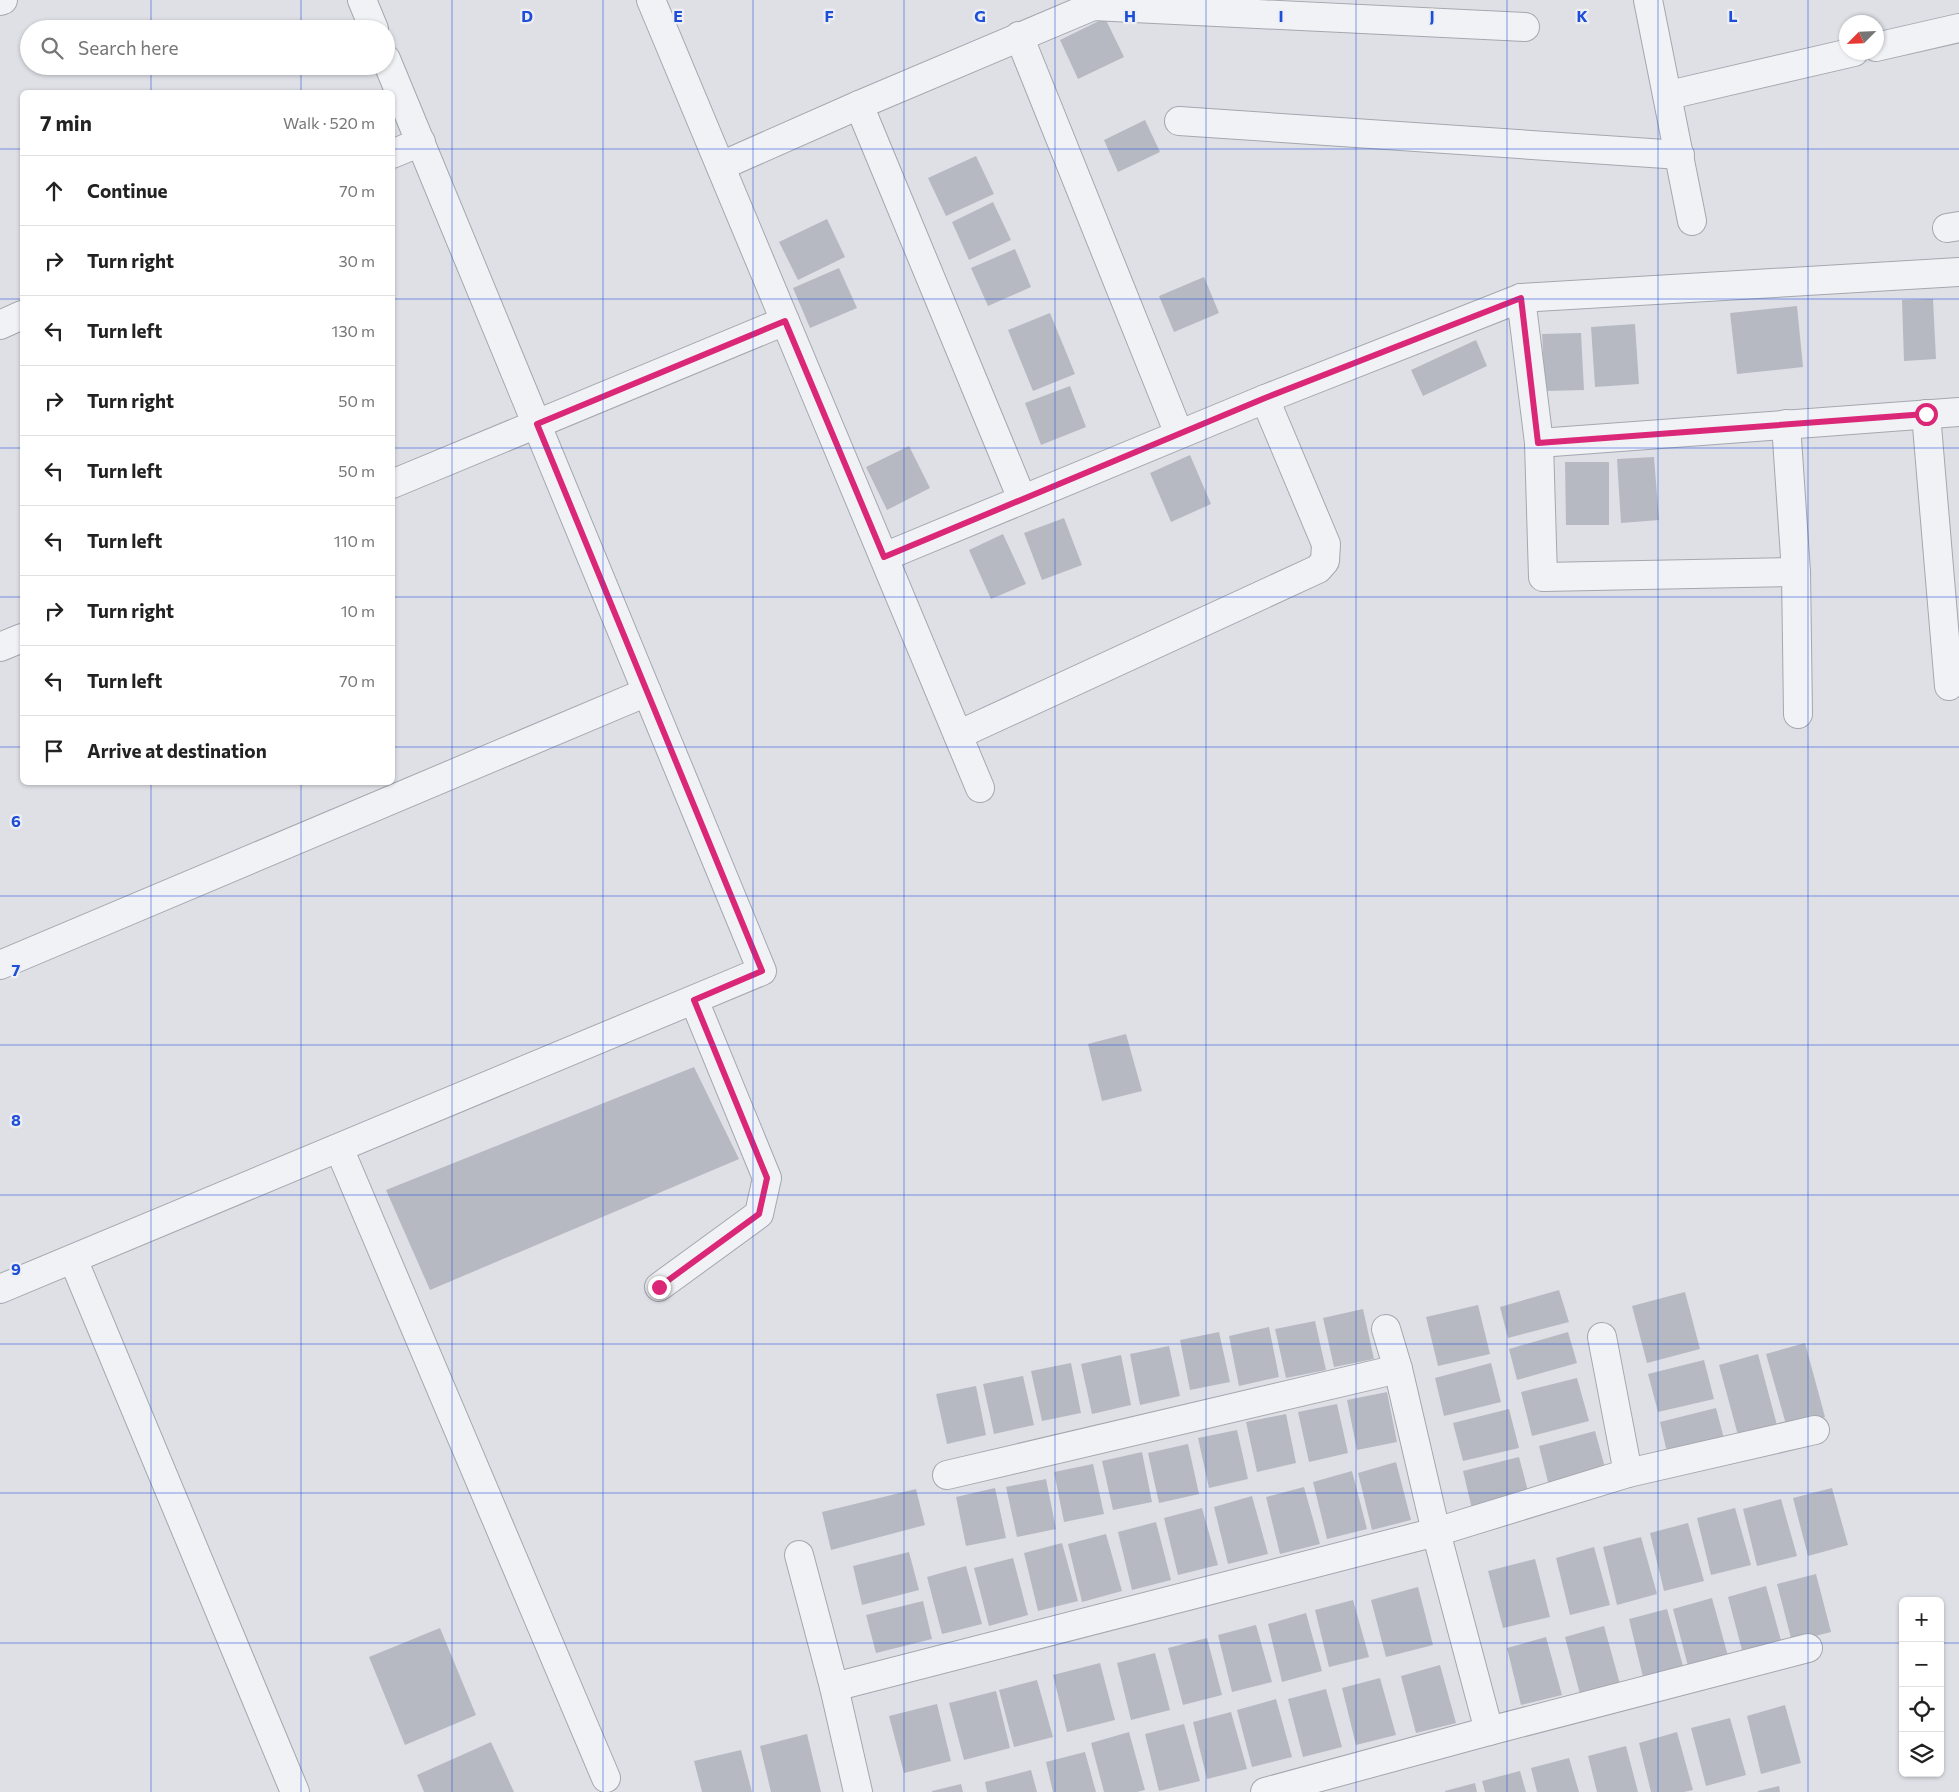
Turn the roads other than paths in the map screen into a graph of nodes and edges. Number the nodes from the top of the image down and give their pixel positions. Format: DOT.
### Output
graph roads {
  1 [pos="362,0"];
  2 [pos="651,0"];
  3 [pos="1648,0"];
  4 [pos="1142,4"];
  5 [pos="1302,8"];
  6 [pos="370,20"];
  7 [pos="1525,27"];
  8 [pos="1959,28"];
  9 [pos="1019,36"];
  10 [pos="1884,45"];
  11 [pos="1839,56"];
  12 [pos="393,75"];
  13 [pos="1669,96"];
  14 [pos="859,105"];
  15 [pos="1179,121"];
  16 [pos="421,142"];
  17 [pos="395,153"];
  18 [pos="1680,156"];
  19 [pos="721,166"];
  20 [pos="1692,221"];
  21 [pos="1959,272"];
  22 [pos="1521,298"];
  23 [pos="20,316"];
  24 [pos="785,321"];
  25 [pos="0,324"];
  26 [pos="1265,398"];
  27 [pos="1959,412"];
  28 [pos="1926,414"];
  29 [pos="537,424"];
  30 [pos="1786,424"];
  31 [pos="1179,434"];
  32 [pos="1538,443"];
  33 [pos="395,483"];
  34 [pos="1022,498"];
  35 [pos="1947,544"];
  36 [pos="884,557"];
  37 [pos="1796,572"];
  38 [pos="20,639"];
  39 [pos="0,647"];
  40 [pos="1949,686"];
  41 [pos="647,692"];
  42 [pos="1798,714"];
  43 [pos="958,735"];
  44 [pos="980,788"];
  45 [pos="0,965"];
  46 [pos="694,1000"];
  47 [pos="339,1148"];
  48 [pos="73,1258"];
  49 [pos="659,1287"];
  50 [pos="0,1289"];
  51 [pos="1386,1329"];
  52 [pos="1602,1337"];
  53 [pos="1398,1369"];
  54 [pos="1815,1430"];
  55 [pos="1628,1473"];
  56 [pos="948,1475"];
  57 [pos="1436,1532"];
  58 [pos="799,1555"];
  59 [pos="1808,1648"];
  60 [pos="834,1687"];
  61 [pos="1489,1730"];
  62 [pos="606,1778"];
  63 [pos="295,1792"];
  64 [pos="858,1792"];
  65 [pos="1265,1792"];
  1 -- 6 [label="street"];
  2 -- 19 [label="street"];
  3 -- 13 [label="street"];
  4 -- 5 [label="street"];
  4 -- 9 [label="street"];
  5 -- 7 [label="street"];
  8 -- 10 [label="street"];
  9 -- 14 [label="street"];
  9 -- 31 [label="street"];
  11 -- 13 [label="street"];
  12 -- 16 [label="street"];
  13 -- 18 [label="street"];
  14 -- 19 [label="street"];
  14 -- 34 [label="street"];
  15 -- 18 [label="street"];
  16 -- 17 [label="street"];
  16 -- 29 [label="street"];
  18 -- 20 [label="street"];
  19 -- 24 [label="street"];
  21 -- 22 [label="street"];
  22 -- 26 [label="street"];
  22 -- 32 [label="street"];
  23 -- 25 [label="street"];
  24 -- 29 [label="street"];
  24 -- 36 [label="street"];
  26 -- 31 [label="street"];
  26 -- 43 [label="street"];
  27 -- 28 [label="street"];
  28 -- 30 [label="street"];
  28 -- 35 [label="street"];
  29 -- 33 [label="street"];
  29 -- 41 [label="street"];
  30 -- 32 [label="street"];
  30 -- 37 [label="street"];
  31 -- 34 [label="street"];
  32 -- 37 [label="street"];
  34 -- 36 [label="street"];
  35 -- 40 [label="street"];
  36 -- 43 [label="street"];
  37 -- 42 [label="street"];
  38 -- 39 [label="street"];
  41 -- 45 [label="street"];
  41 -- 46 [label="street"];
  43 -- 44 [label="street"];
  46 -- 47 [label="street"];
  46 -- 49 [label="street"];
  47 -- 48 [label="street"];
  47 -- 62 [label="street"];
  48 -- 50 [label="street"];
  48 -- 63 [label="street"];
  51 -- 53 [label="street"];
  52 -- 55 [label="street"];
  53 -- 56 [label="street"];
  53 -- 57 [label="street"];
  54 -- 55 [label="street"];
  55 -- 57 [label="street"];
  57 -- 60 [label="street"];
  57 -- 61 [label="street"];
  58 -- 60 [label="street"];
  59 -- 61 [label="street"];
  60 -- 64 [label="street"];
  61 -- 65 [label="street"];
}
